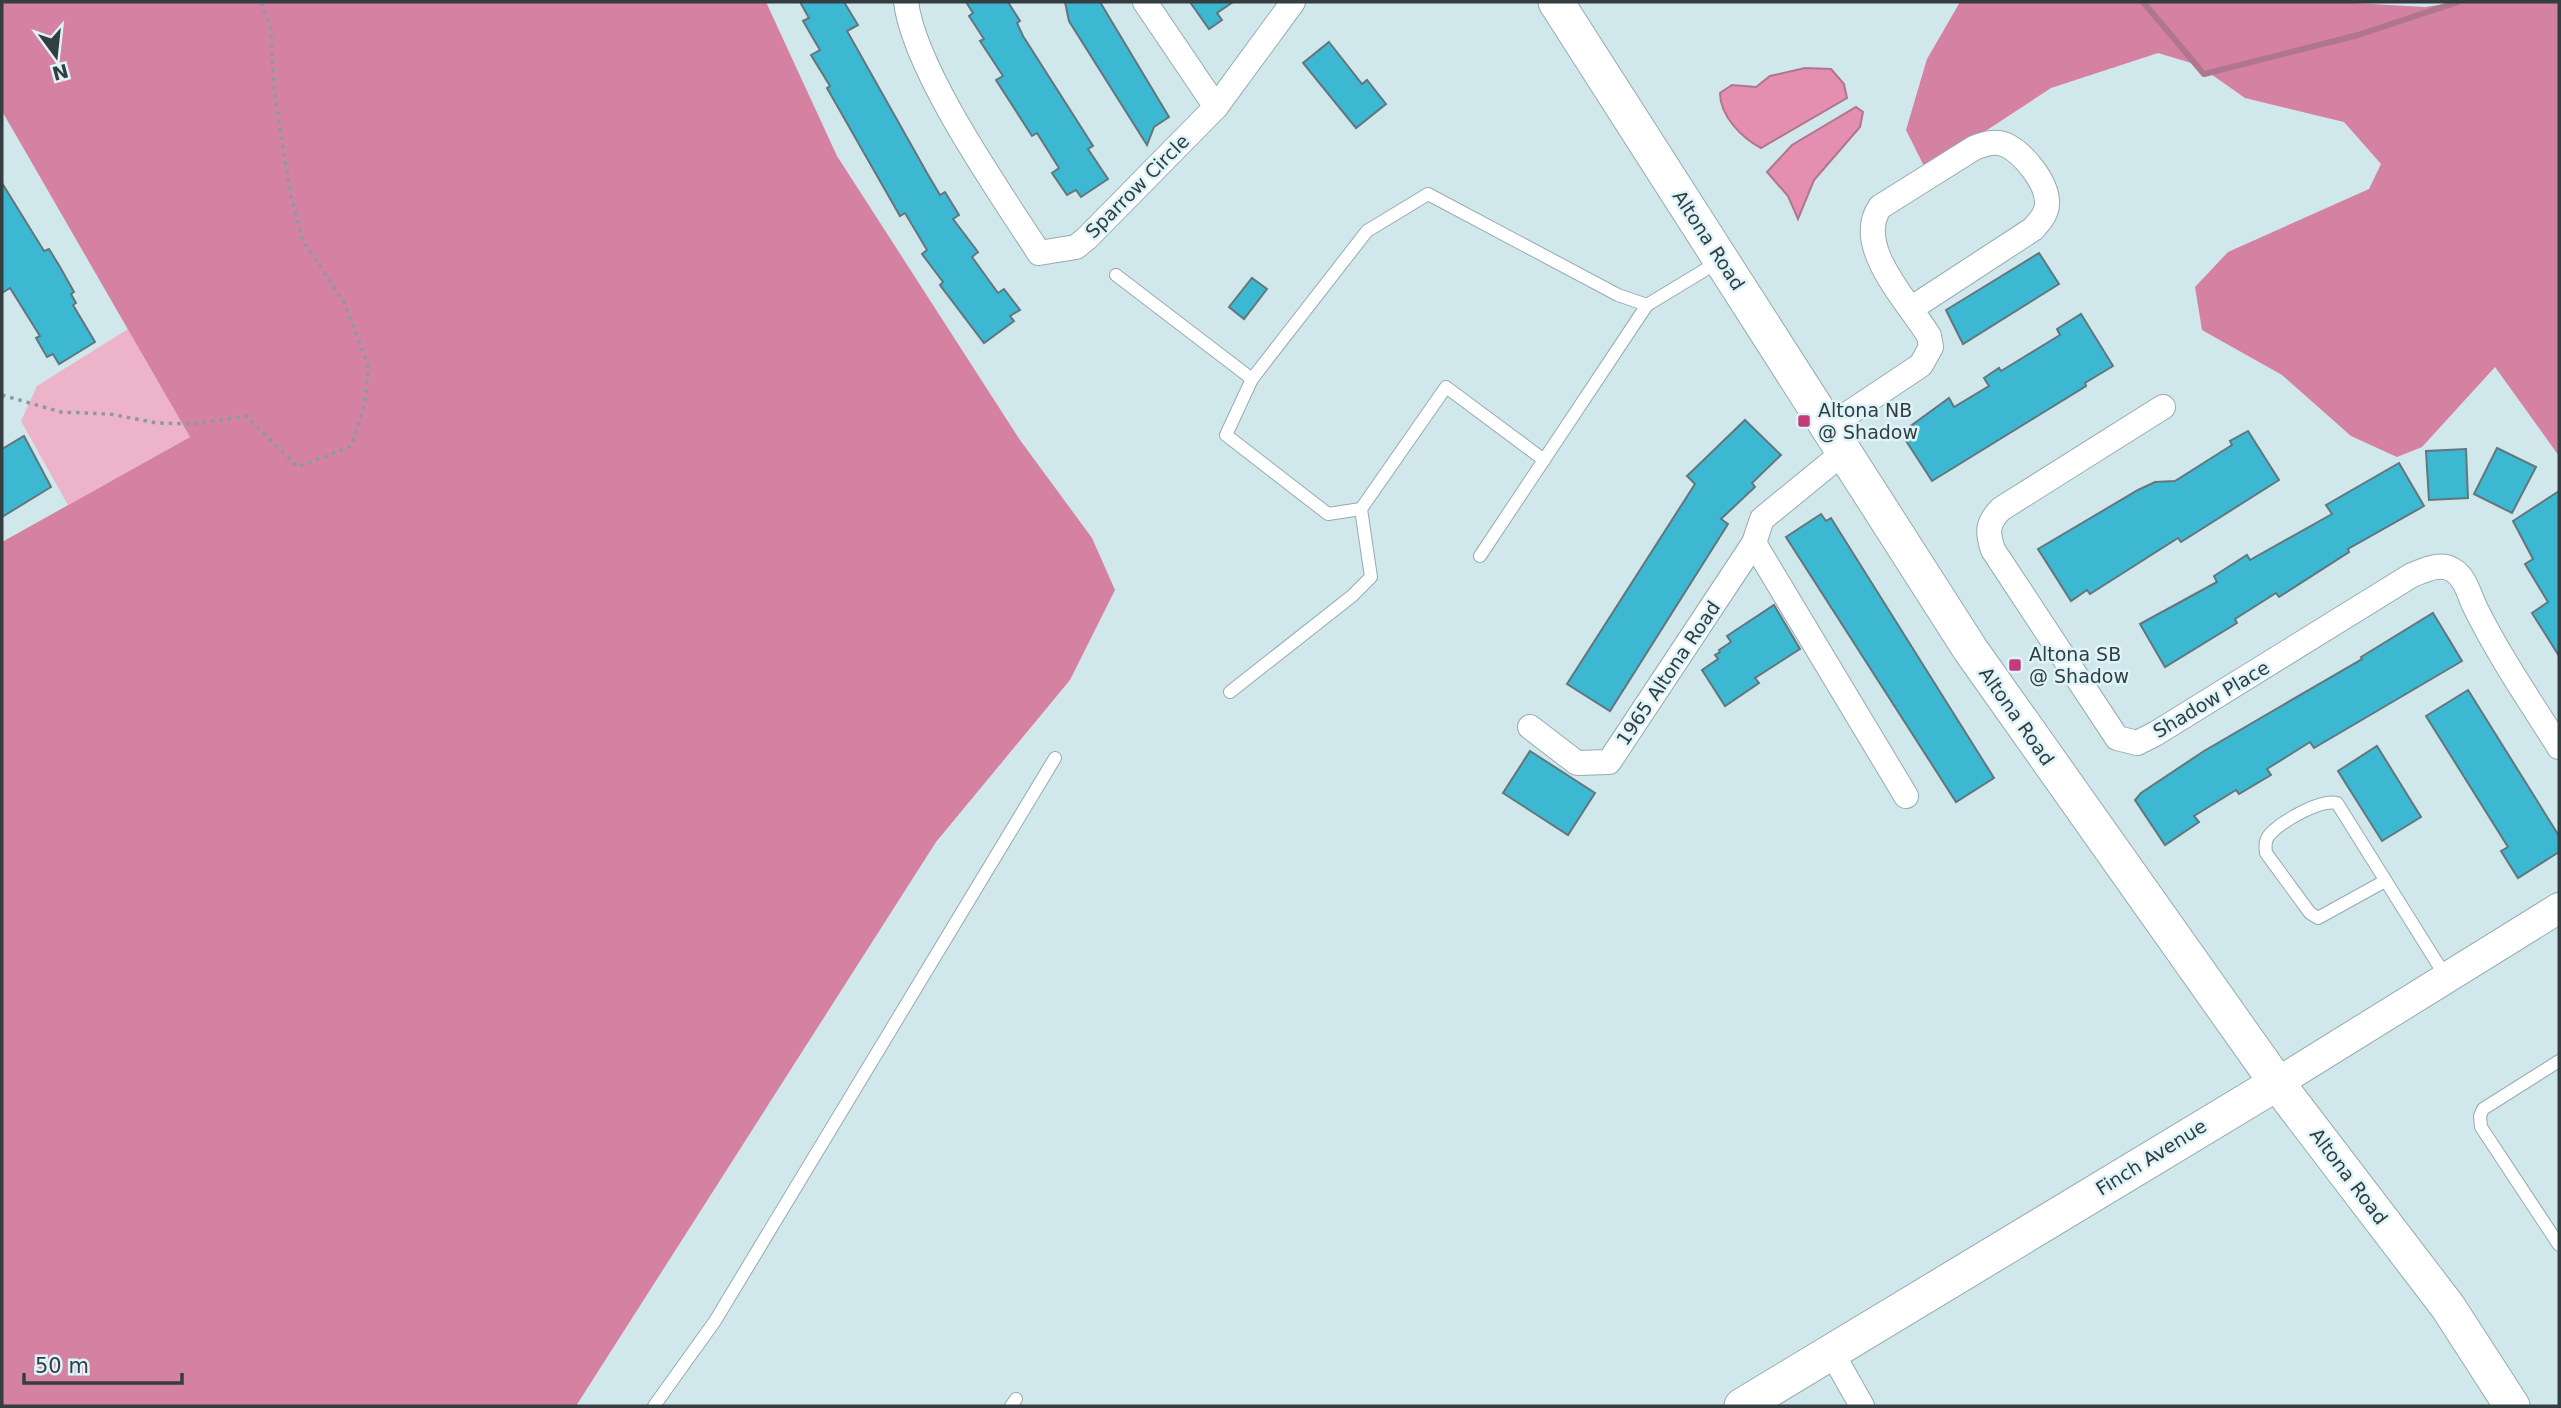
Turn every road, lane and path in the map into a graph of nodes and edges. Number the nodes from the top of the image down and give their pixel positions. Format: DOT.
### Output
graph roads {
  1 [pos="261,2"];
  2 [pos="906,2"];
  3 [pos="1146,2"];
  4 [pos="1293,2"];
  5 [pos="1556,2"];
  6 [pos="1216,107"];
  7 [pos="1721,260"];
  8 [pos="1116,275"];
  9 [pos="1647,305"];
  10 [pos="1912,308"];
  11 [pos="1252,379"];
  12 [pos="2,394"];
  13 [pos="2163,407"];
  14 [pos="1836,440"];
  15 [pos="1544,460"];
  16 [pos="1362,509"];
  17 [pos="1754,543"];
  18 [pos="1479,556"];
  19 [pos="1230,692"];
  20 [pos="1530,727"];
  21 [pos="2559,747"];
  22 [pos="1055,758"];
  23 [pos="1906,796"];
  24 [pos="2385,881"];
  25 [pos="2559,908"];
  26 [pos="2446,977"];
  27 [pos="2559,1061"];
  28 [pos="2277,1083"];
  29 [pos="2559,1245"];
  30 [pos="1832,1353"];
  31 [pos="654,1406"];
  32 [pos="1742,1406"];
  33 [pos="1862,1406"];
  34 [pos="2512,1406"];
  1 -- 12 [label="path"];
  2 -- 6 [label="street, Sparrow Circle"];
  3 -- 6 [label="street"];
  4 -- 6 [label="street, Sparrow Circle"];
  5 -- 7 [label="main road, Altona Road"];
  7 -- 9 [label="lane"];
  7 -- 14 [label="main road, Altona Road"];
  8 -- 11 [label="lane"];
  9 -- 11 [label="lane"];
  9 -- 15 [label="lane"];
  10 -- 10 [label="street, 1965 Altona Road"];
  10 -- 14 [label="street, 1965 Altona Road"];
  11 -- 16 [label="lane"];
  13 -- 21 [label="street, Shadow Place"];
  14 -- 17 [label="street, 1965 Altona Road"];
  14 -- 28 [label="main road, Altona Road"];
  15 -- 16 [label="lane"];
  15 -- 18 [label="lane"];
  16 -- 19 [label="lane"];
  17 -- 20 [label="street, 1965 Altona Road"];
  17 -- 23 [label="street"];
  22 -- 31 [label="lane"];
  24 -- 24 [label="lane"];
  24 -- 26 [label="lane"];
  25 -- 26 [label="street, Finch Avenue"];
  26 -- 28 [label="street, Finch Avenue"];
  27 -- 29 [label="lane"];
  28 -- 30 [label="main road, Finch Avenue"];
  28 -- 34 [label="main road, Altona Road"];
  30 -- 32 [label="main road, Finch Avenue"];
  30 -- 33 [label="street"];
}
